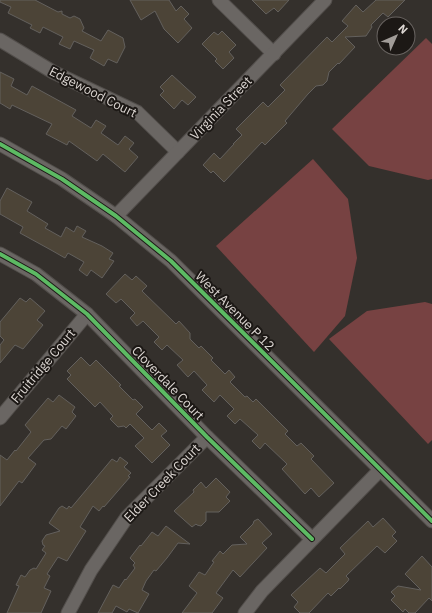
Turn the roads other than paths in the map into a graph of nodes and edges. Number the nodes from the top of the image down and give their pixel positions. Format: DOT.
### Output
graph roads {
  1 [pos="219,0"];
  2 [pos="325,0"];
  3 [pos="0,40"];
  4 [pos="274,54"];
  5 [pos="0,144"];
  6 [pos="178,152"];
  7 [pos="116,216"];
  8 [pos="0,254"];
  9 [pos="87,314"];
  10 [pos="0,418"];
  11 [pos="207,437"];
  12 [pos="380,470"];
  13 [pos="432,521"];
  14 [pos="312,539"];
  15 [pos="68,613"];
  16 [pos="244,613"];
  1 -- 4 [label="street"];
  2 -- 4 [label="street, Virginia Street"];
  3 -- 6 [label="street, Edgewood Court"];
  4 -- 6 [label="street, Virginia Street"];
  5 -- 7 [label="street, West Avenue P 12"];
  6 -- 7 [label="street, Virginia Street"];
  7 -- 12 [label="street, West Avenue P 12"];
  8 -- 9 [label="street, Cloverdale Court"];
  9 -- 10 [label="street, Fruitridge Court"];
  9 -- 11 [label="street, Cloverdale Court"];
  11 -- 14 [label="street, Cloverdale Court"];
  11 -- 15 [label="street, Elder Creek Court"];
  12 -- 13 [label="street, West Avenue P 12"];
  12 -- 14 [label="street"];
  14 -- 16 [label="street"];
}
